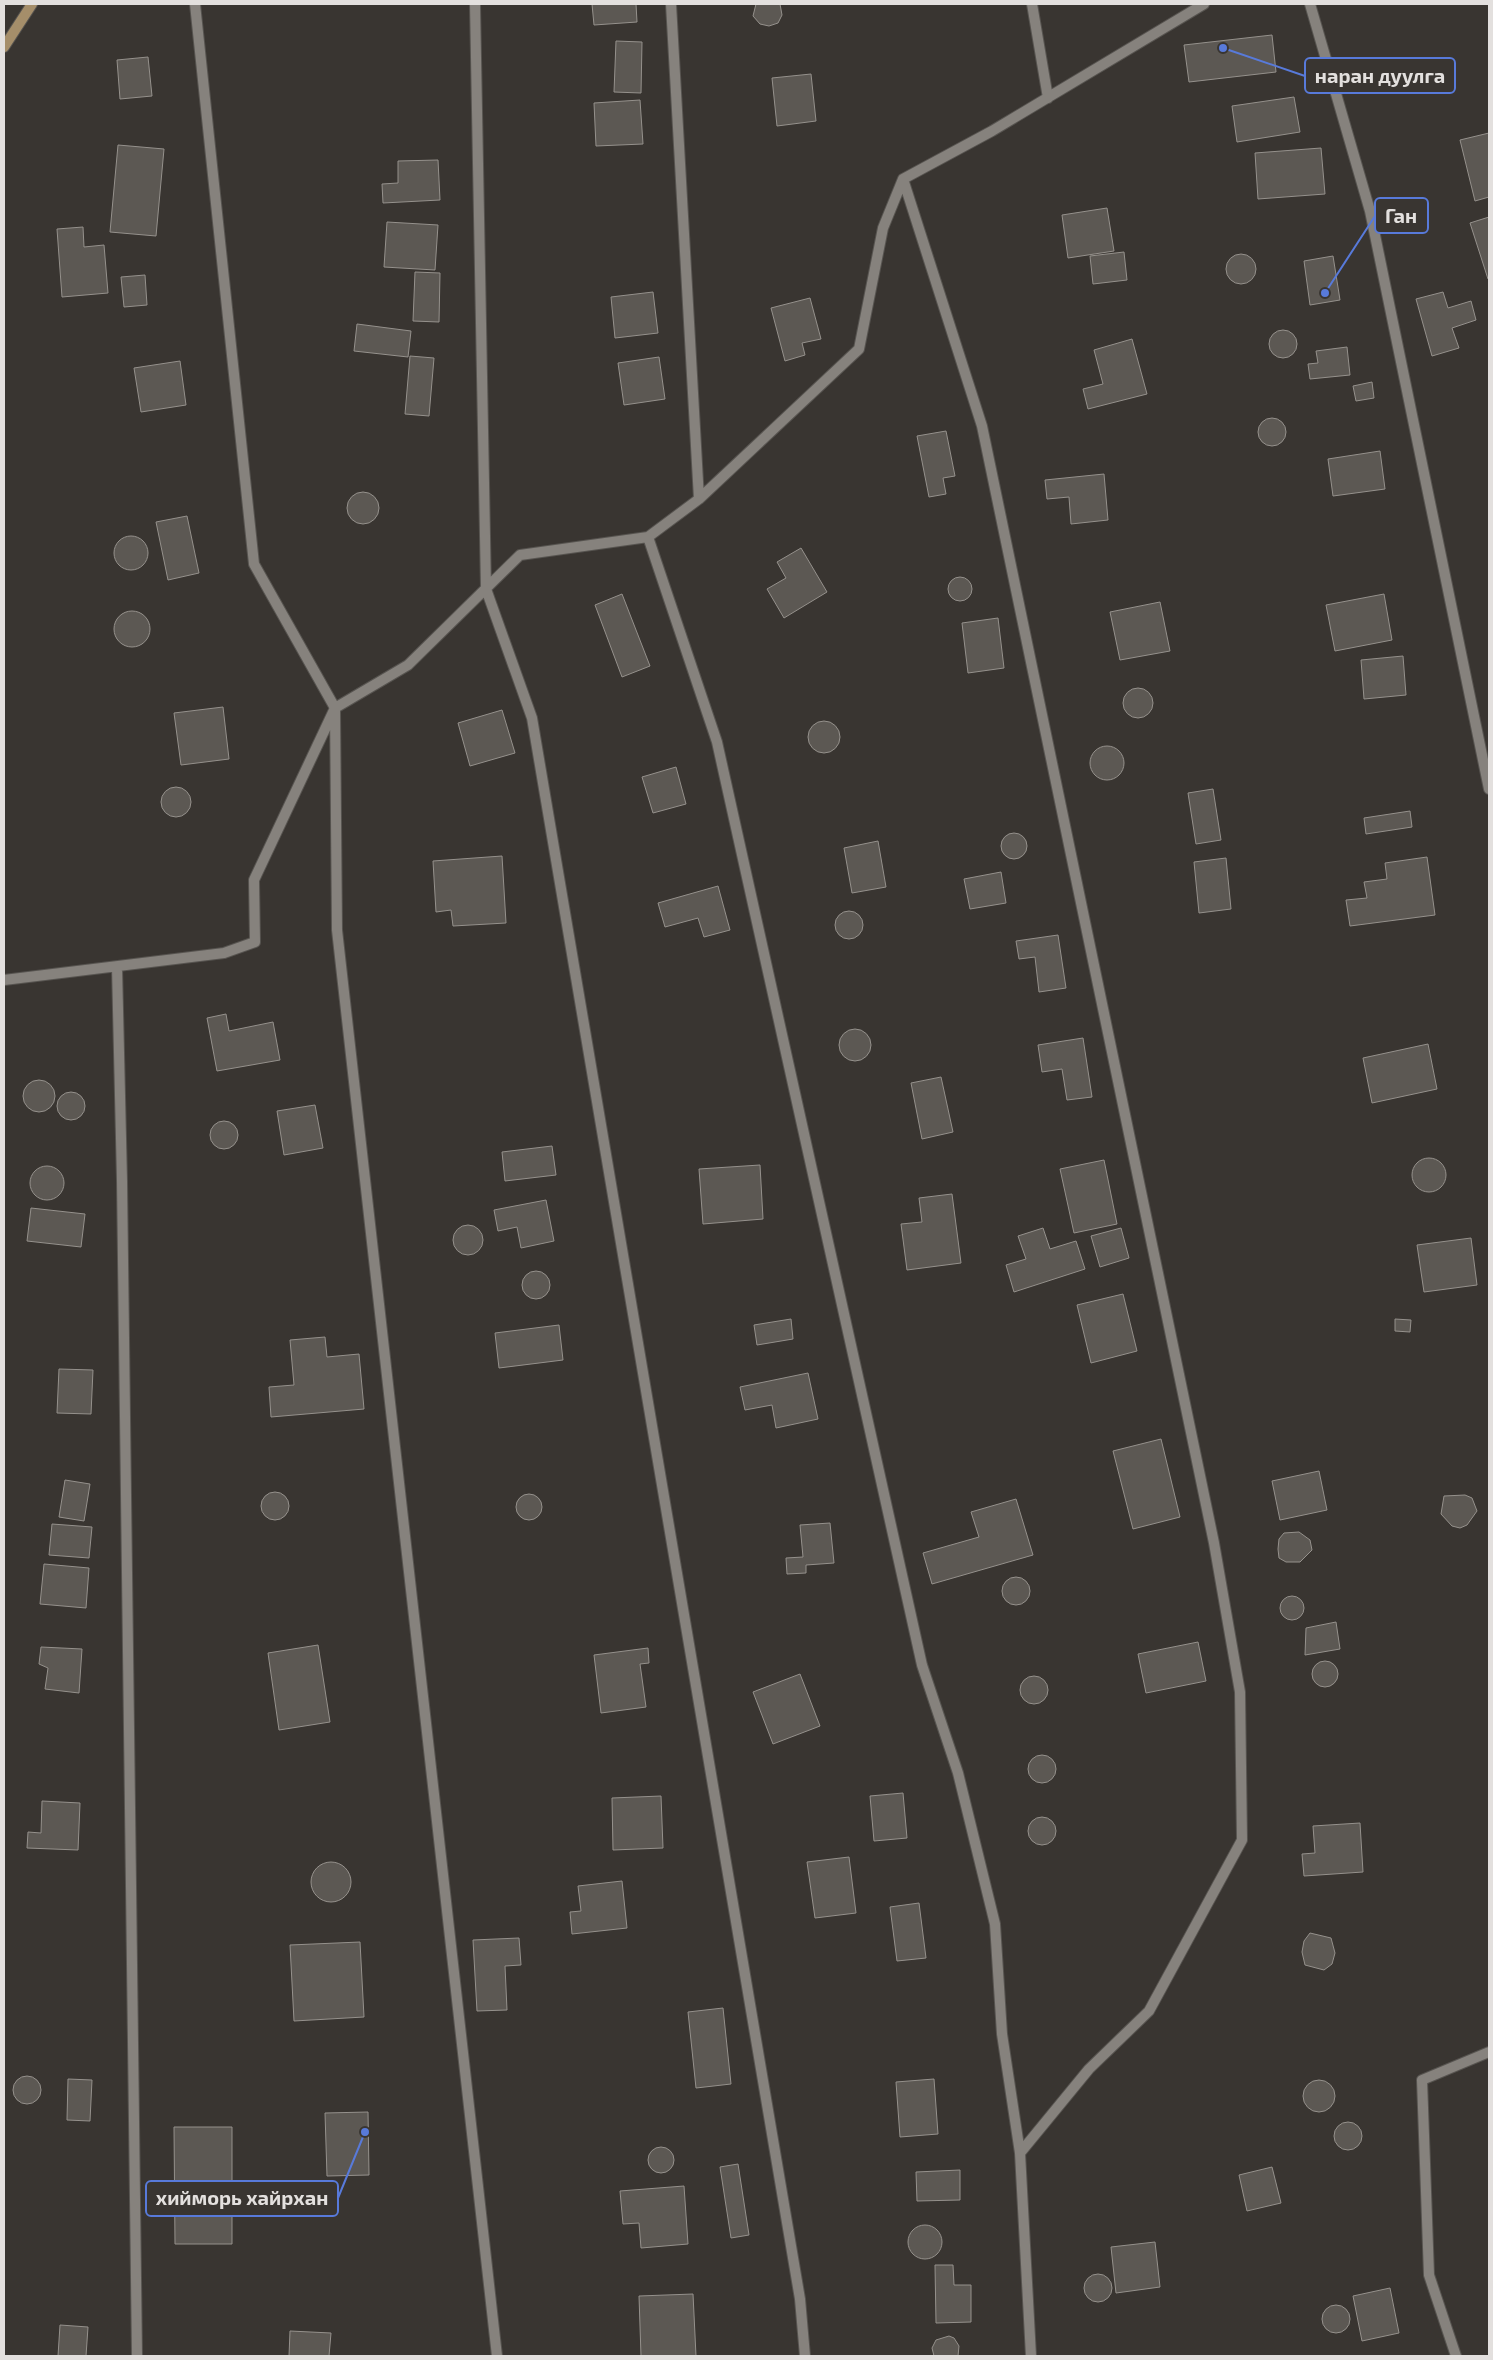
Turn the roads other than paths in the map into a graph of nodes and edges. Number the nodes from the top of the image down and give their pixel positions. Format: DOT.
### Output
graph roads {
  1 [pos="32,4"];
  2 [pos="195,4"];
  3 [pos="475,4"];
  4 [pos="671,4"];
  5 [pos="1032,4"];
  6 [pos="1204,4"];
  7 [pos="1310,4"];
  8 [pos="4,47"];
  9 [pos="1048,98"];
  10 [pos="903,179"];
  11 [pos="699,499"];
  12 [pos="648,537"];
  13 [pos="486,589"];
  14 [pos="335,708"];
  15 [pos="1489,789"];
  16 [pos="117,967"];
  17 [pos="4,980"];
  18 [pos="1489,2052"];
  19 [pos="1020,2152"];
  20 [pos="137,2356"];
  21 [pos="497,2356"];
  22 [pos="805,2356"];
  23 [pos="1031,2356"];
  24 [pos="1456,2356"];
  1 -- 8 [label="main road"];
  2 -- 14 [label="street"];
  3 -- 13 [label="street"];
  4 -- 11 [label="street"];
  5 -- 9 [label="street"];
  6 -- 9 [label="street"];
  7 -- 15 [label="street"];
  9 -- 10 [label="street"];
  10 -- 11 [label="street"];
  10 -- 19 [label="street"];
  11 -- 12 [label="street"];
  12 -- 13 [label="street"];
  12 -- 19 [label="street"];
  13 -- 14 [label="street"];
  13 -- 22 [label="street"];
  14 -- 16 [label="street"];
  14 -- 21 [label="street"];
  16 -- 17 [label="street"];
  16 -- 20 [label="street"];
  18 -- 24 [label="street"];
  19 -- 23 [label="street"];
}
